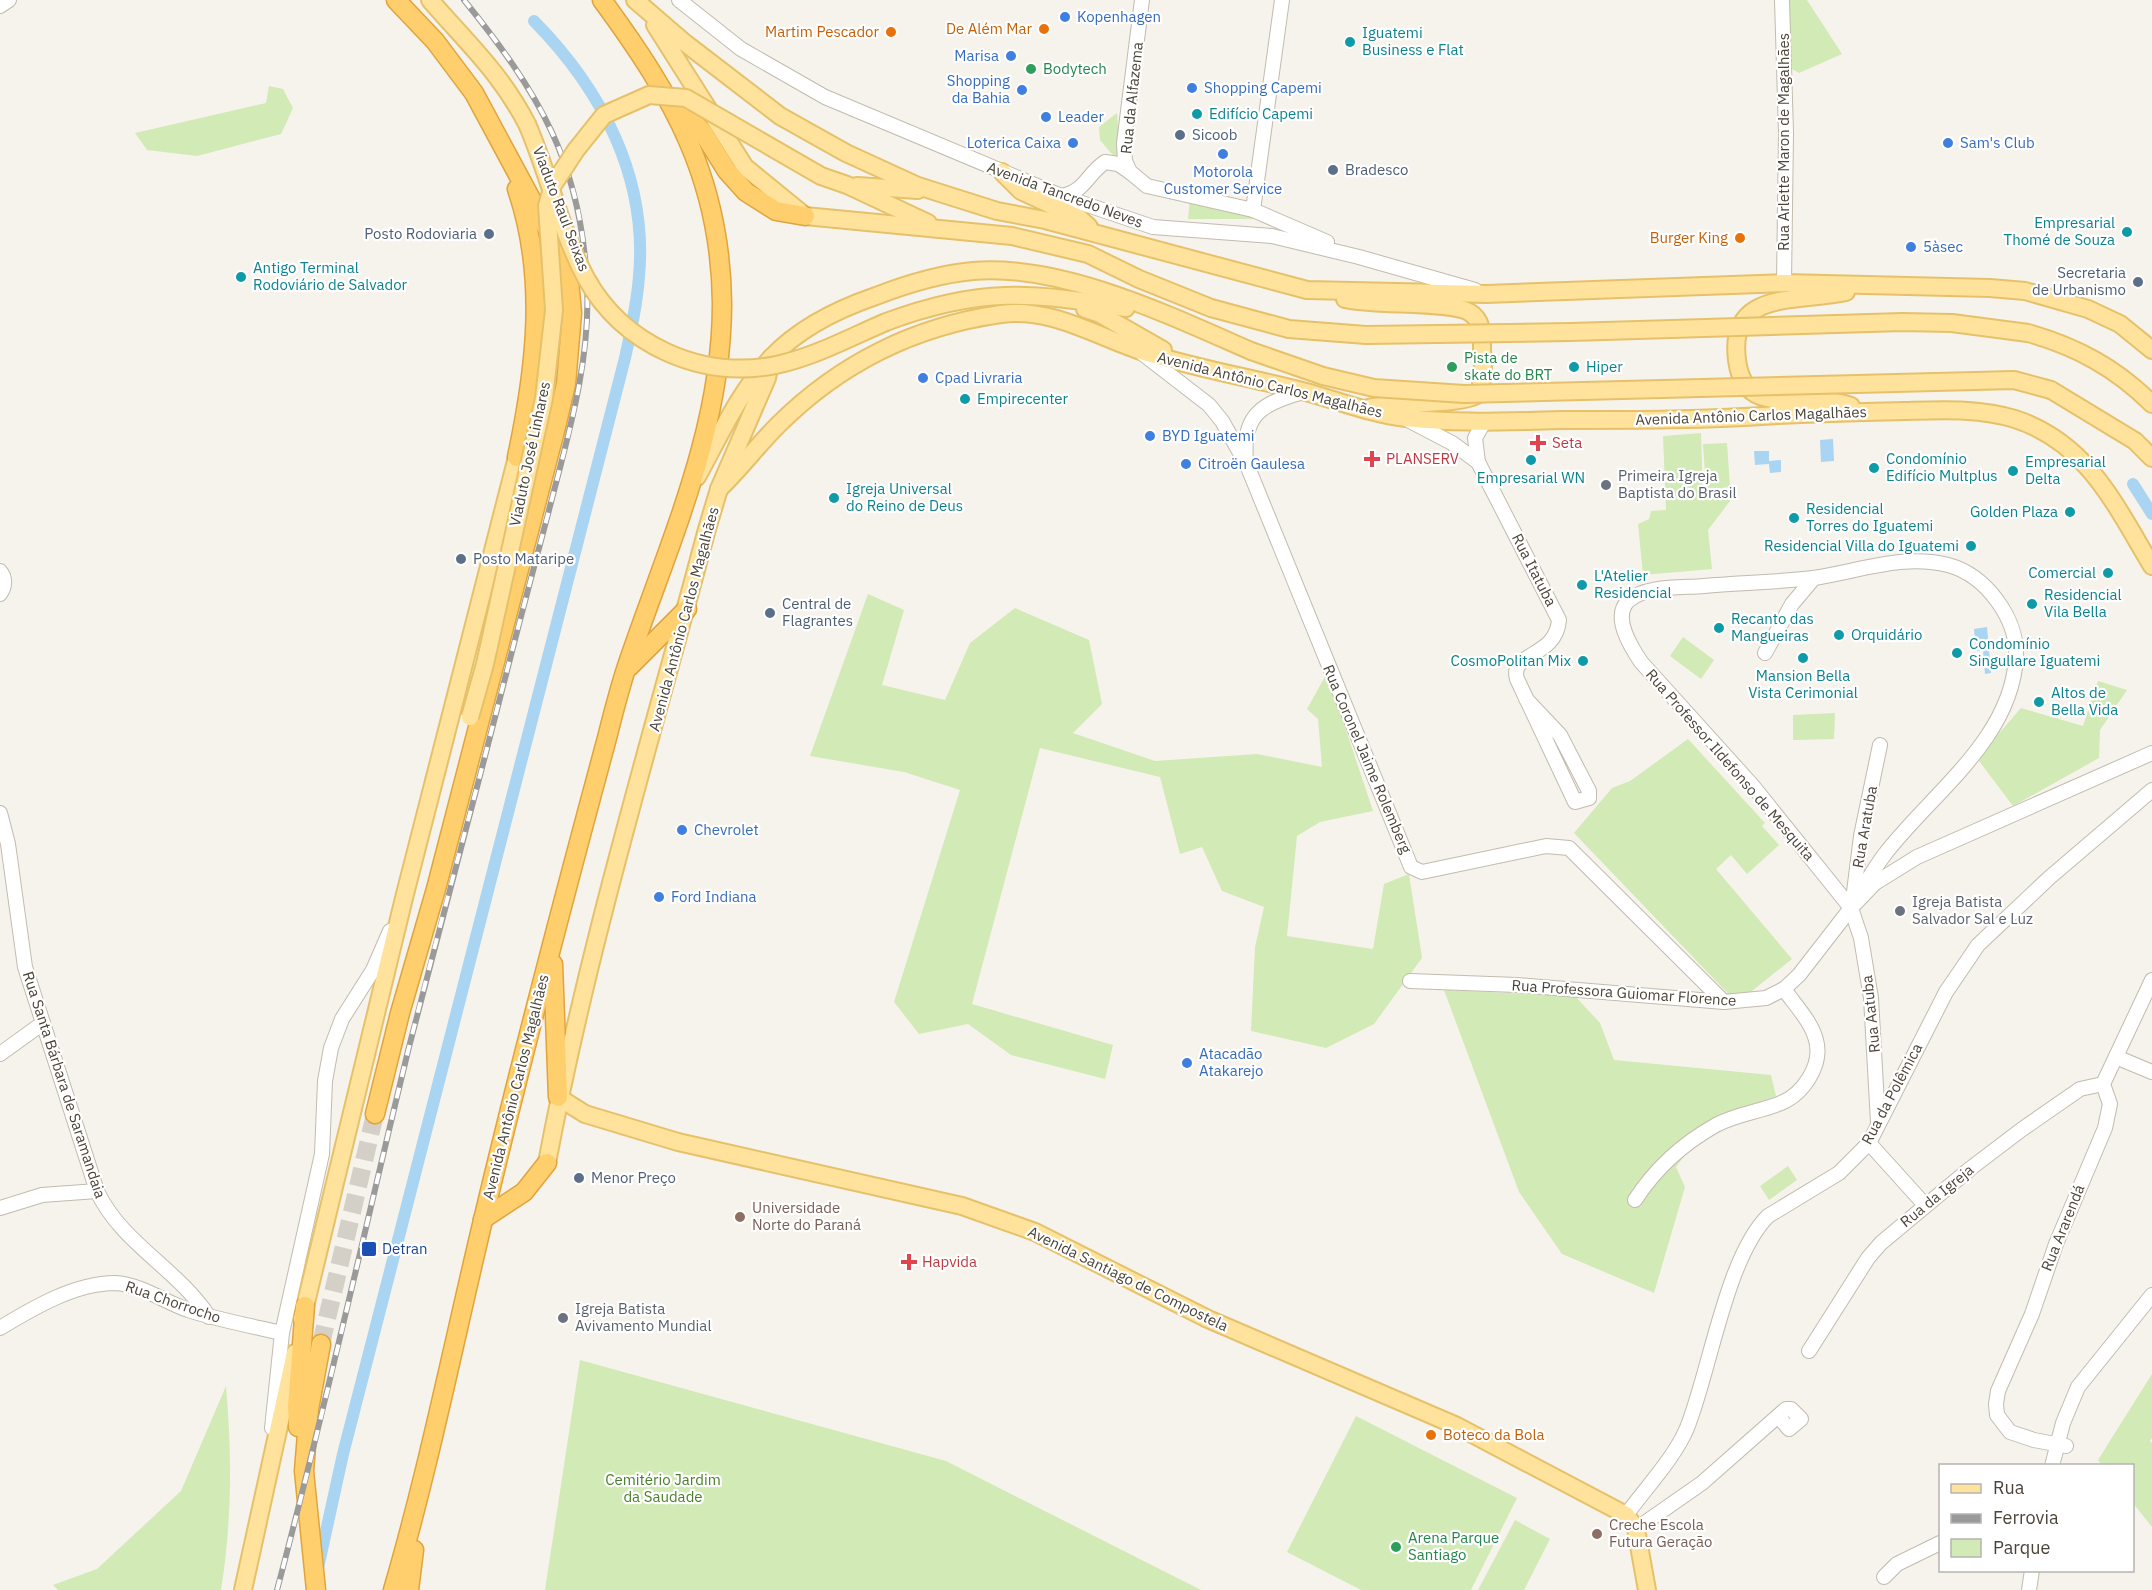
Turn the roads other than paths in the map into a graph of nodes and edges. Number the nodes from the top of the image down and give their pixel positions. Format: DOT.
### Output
graph roads {
  1 [pos="9,0"];
  2 [pos="396,0"];
  3 [pos="430,0"];
  4 [pos="602,0"];
  5 [pos="679,0"];
  6 [pos="1142,0"];
  7 [pos="1282,0"];
  8 [pos="1782,0"];
  9 [pos="640,4"];
  10 [pos="0,6"];
  11 [pos="662,86"];
  12 [pos="495,131"];
  13 [pos="1002,172"];
  14 [pos="1130,172"];
  15 [pos="847,185"];
  16 [pos="936,192"];
  17 [pos="1061,196"];
  18 [pos="1253,210"];
  19 [pos="805,216"];
  20 [pos="937,228"];
  21 [pos="1097,233"];
  22 [pos="1359,256"];
  23 [pos="1784,283"];
  24 [pos="1867,285"];
  25 [pos="1307,290"];
  26 [pos="1486,294"];
  27 [pos="1060,298"];
  28 [pos="1168,315"];
  29 [pos="886,322"];
  30 [pos="2120,324"];
  31 [pos="2152,335"];
  32 [pos="1139,350"];
  33 [pos="2152,350"];
  34 [pos="771,358"];
  35 [pos="1196,368"];
  36 [pos="1303,392"];
  37 [pos="2152,405"];
  38 [pos="1361,409"];
  39 [pos="1866,412"];
  40 [pos="1403,418"];
  41 [pos="1484,422"];
  42 [pos="517,457"];
  43 [pos="2152,458"];
  44 [pos="1478,462"];
  45 [pos="1246,465"];
  46 [pos="692,486"];
  47 [pos="719,489"];
  48 [pos="2152,566"];
  49 [pos="0,571"];
  50 [pos="1814,578"];
  51 [pos="0,594"];
  52 [pos="687,609"];
  53 [pos="1765,653"];
  54 [pos="625,670"];
  55 [pos="1526,699"];
  56 [pos="471,717"];
  57 [pos="446,735"];
  58 [pos="1880,745"];
  59 [pos="471,752"];
  60 [pos="2152,753"];
  61 [pos="2152,790"];
  62 [pos="0,813"];
  63 [pos="404,898"];
  64 [pos="1851,908"];
  65 [pos="554,934"];
  66 [pos="2152,980"];
  67 [pos="1410,981"];
  68 [pos="1784,989"];
  69 [pos="1724,1002"];
  70 [pos="43,1023"];
  71 [pos="0,1054"];
  72 [pos="2116,1057"];
  73 [pos="2152,1072"];
  74 [pos="2103,1084"];
  75 [pos="558,1097"];
  76 [pos="375,1114"];
  77 [pos="585,1114"];
  78 [pos="555,1120"];
  79 [pos="1878,1122"];
  80 [pos="1869,1143"];
  81 [pos="547,1163"];
  82 [pos="97,1191"];
  83 [pos="1635,1200"];
  84 [pos="1925,1205"];
  85 [pos="0,1208"];
  86 [pos="483,1219"];
  87 [pos="2152,1295"];
  88 [pos="305,1306"];
  89 [pos="209,1317"];
  90 [pos="0,1328"];
  91 [pos="282,1333"];
  92 [pos="321,1344"];
  93 [pos="1809,1351"];
  94 [pos="1778,1416"];
  95 [pos="2061,1445"];
  96 [pos="2053,1464"];
  97 [pos="304,1471"];
  98 [pos="268,1480"];
  99 [pos="421,1495"];
  100 [pos="1626,1515"];
  101 [pos="1636,1529"];
  102 [pos="1939,1544"];
  103 [pos="2032,1572"];
  104 [pos="1884,1577"];
  105 [pos="243,1590"];
  106 [pos="316,1590"];
  107 [pos="393,1590"];
  108 [pos="410,1590"];
  109 [pos="1647,1590"];
  110 [pos="2029,1590"];
  1 -- 10 [label="street"];
  2 -- 12 [label="highway"];
  3 -- 29 [label="main road, Viaduto Raul Seixas, bridge"];
  4 -- 11 [label="highway"];
  5 -- 13 [label="street, Avenida Tancredo Neves"];
  6 -- 14 [label="street, Rua da Alfazema"];
  7 -- 18 [label="street"];
  8 -- 23 [label="street, Rua Arlette Maron de Magalhães"];
  9 -- 16 [label="main road"];
  9 -- 19 [label="main road"];
  11 -- 19 [label="highway"];
  11 -- 46 [label="highway"];
  12 -- 42 [label="highway"];
  12 -- 59 [label="highway"];
  13 -- 17 [label="street, Avenida Tancredo Neves"];
  13 -- 21 [label="main road"];
  14 -- 17 [label="street"];
  14 -- 18 [label="street, Rua da Alfazema"];
  15 -- 16 [label="main road"];
  15 -- 20 [label="main road"];
  15 -- 56 [label="main road, Viaduto José Linhares, bridge"];
  16 -- 21 [label="main road"];
  17 -- 22 [label="street, Avenida Tancredo Neves"];
  18 -- 22 [label="street, Rua da Alfazema"];
  19 -- 20 [label="main road"];
  20 -- 37 [label="main road, bridge"];
  21 -- 25 [label="main road"];
  22 -- 26 [label="street, Avenida Tancredo Neves"];
  23 -- 24 [label="main road"];
  23 -- 26 [label="main road"];
  24 -- 30 [label="main road"];
  24 -- 39 [label="main road"];
  25 -- 26 [label="main road"];
  25 -- 38 [label="main road"];
  27 -- 28 [label="main road, Avenida Antônio Carlos Magalhães"];
  27 -- 29 [label="main road, Avenida Antônio Carlos Magalhães"];
  27 -- 35 [label="main road"];
  28 -- 34 [label="main road, Avenida Antônio Carlos Magalhães"];
  28 -- 43 [label="main road, Avenida Antônio Carlos Magalhães, bridge"];
  30 -- 31 [label="main road"];
  30 -- 33 [label="main road"];
  32 -- 35 [label="main road, Avenida Antônio Carlos Magalhães"];
  32 -- 45 [label="street, Rua Coronel Jaime Rolemberg"];
  32 -- 47 [label="main road, Avenida Antônio Carlos Magalhães"];
  34 -- 46 [label="main road, Avenida Antônio Carlos Magalhães"];
  34 -- 47 [label="main road"];
  35 -- 36 [label="main road, Avenida Antônio Carlos Magalhães"];
  36 -- 38 [label="main road, Avenida Antônio Carlos Magalhães"];
  36 -- 45 [label="street, Rua Coronel Jaime Rolemberg"];
  38 -- 40 [label="main road, Avenida Antônio Carlos Magalhães"];
  39 -- 41 [label="main road, Avenida Antônio Carlos Magalhães"];
  39 -- 48 [label="main road, Avenida Antônio Carlos Magalhães"];
  40 -- 41 [label="main road, Avenida Antônio Carlos Magalhães"];
  40 -- 44 [label="street, Rua Itatuba"];
  41 -- 44 [label="street, Rua Itatuba"];
  42 -- 57 [label="main road"];
  44 -- 55 [label="street, Rua Itatuba"];
  45 -- 69 [label="street, Rua Coronel Jaime Rolemberg"];
  46 -- 54 [label="highway, Avenida Antônio Carlos Magalhães"];
  47 -- 52 [label="main road, Avenida Antônio Carlos Magalhães"];
  49 -- 51 [label="street"];
  50 -- 53 [label="street"];
  50 -- 64 [label="street, Rua Professor Ildefonso de Mesquita"];
  50 -- 64 [label="street, Rua Professor Ildefonso de Mesquita"];
  52 -- 54 [label="highway"];
  52 -- 75 [label="main road, Avenida Antônio Carlos Magalhães"];
  54 -- 65 [label="highway, Avenida Antônio Carlos Magalhães"];
  55 -- 55 [label="street, Rua Itatuba"];
  56 -- 57 [label="main road"];
  56 -- 59 [label="main road, Viaduto José Linhares"];
  57 -- 63 [label="main road"];
  58 -- 64 [label="street, Rua Aratuba"];
  59 -- 76 [label="highway"];
  60 -- 64 [label="street, Rua Professora Guiomar Florence"];
  61 -- 79 [label="street, Rua da Polêmica"];
  62 -- 70 [label="street, Rua Santa Bárbara de Saramandaia"];
  63 -- 88 [label="main road"];
  63 -- 91 [label="street"];
  64 -- 68 [label="street, Rua Professora Guiomar Florence"];
  64 -- 79 [label="street, Rua Aatuba"];
  65 -- 75 [label="highway"];
  65 -- 86 [label="highway, Avenida Antônio Carlos Magalhães"];
  66 -- 72 [label="street"];
  67 -- 69 [label="street, Rua Professora Guiomar Florence"];
  68 -- 69 [label="street, Rua Professora Guiomar Florence"];
  68 -- 83 [label="street"];
  70 -- 71 [label="street"];
  70 -- 82 [label="street, Rua Santa Bárbara de Saramandaia"];
  72 -- 73 [label="street"];
  72 -- 74 [label="street"];
  74 -- 84 [label="street, Rua da Igreja"];
  74 -- 95 [label="street, Rua Ararendá"];
  75 -- 77 [label="main road, Avenida Santiago de Compostela"];
  75 -- 78 [label="main road, Avenida Antônio Carlos Magalhães"];
  77 -- 78 [label="main road, Avenida Santiago de Compostela"];
  77 -- 100 [label="main road, Avenida Santiago de Compostela"];
  78 -- 81 [label="main road, Avenida Antônio Carlos Magalhães"];
  79 -- 80 [label="street, Rua da Polêmica"];
  80 -- 84 [label="street"];
  80 -- 100 [label="street, Rua da Polêmica"];
  81 -- 86 [label="highway"];
  82 -- 85 [label="street"];
  82 -- 89 [label="street, Rua Santa Bárbara de Saramandaia"];
  84 -- 93 [label="street, Rua da Igreja"];
  86 -- 99 [label="highway, Avenida Antônio Carlos Magalhães"];
  87 -- 95 [label="street"];
  88 -- 97 [label="highway"];
  88 -- 98 [label="main road"];
  89 -- 90 [label="street, Rua Chorrocho"];
  89 -- 91 [label="street, Rua Chorrocho"];
  91 -- 98 [label="street"];
  92 -- 97 [label="highway"];
  94 -- 101 [label="street"];
  95 -- 96 [label="street"];
  97 -- 106 [label="highway"];
  98 -- 105 [label="main road"];
  99 -- 107 [label="highway, Avenida Antônio Carlos Magalhães"];
  99 -- 108 [label="highway"];
  100 -- 101 [label="main road, Avenida Santiago de Compostela"];
  101 -- 109 [label="main road"];
  102 -- 104 [label="street"];
  103 -- 110 [label="street"];
}
